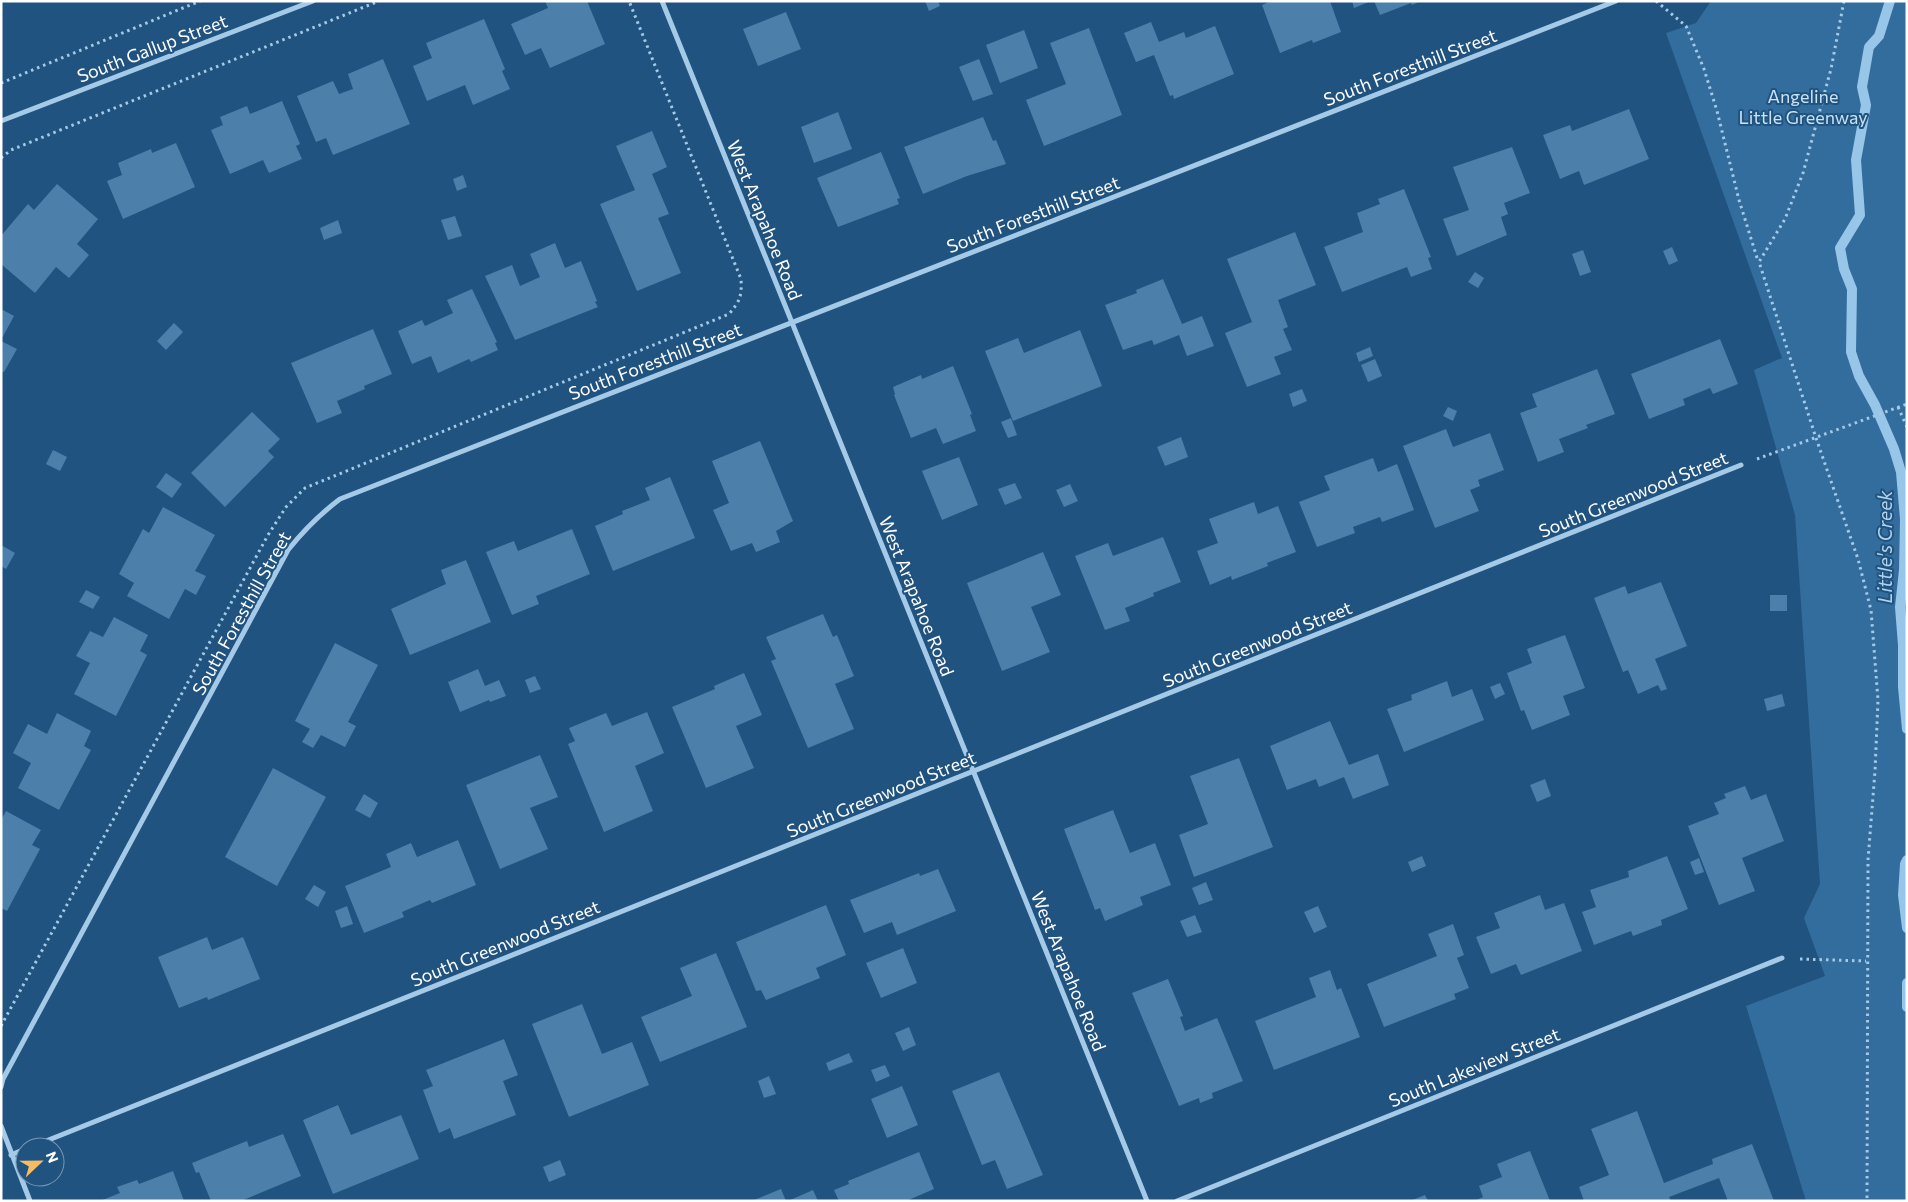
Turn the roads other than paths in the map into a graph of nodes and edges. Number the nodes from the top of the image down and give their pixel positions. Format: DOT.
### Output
graph roads {
  1 [pos="313,1"];
  2 [pos="662,1"];
  3 [pos="1616,1"];
  4 [pos="1,121"];
  5 [pos="792,323"];
  6 [pos="1741,465"];
  7 [pos="973,772"];
  8 [pos="1782,958"];
  9 [pos="1,1087"];
  10 [pos="1,1126"];
  11 [pos="56,1137"];
  12 [pos="15,1154"];
  13 [pos="12,1155"];
  14 [pos="30,1201"];
  15 [pos="1147,1201"];
  16 [pos="1177,1201"];
  1 -- 4 [label="street, South Gallup Street"];
  2 -- 5 [label="street, West Arapahoe Road"];
  3 -- 5 [label="street, South Foresthill Street"];
  5 -- 7 [label="street, West Arapahoe Road"];
  5 -- 9 [label="street, South Foresthill Street"];
  6 -- 7 [label="street, South Greenwood Street"];
  7 -- 11 [label="street, South Greenwood Street"];
  7 -- 15 [label="street, West Arapahoe Road"];
  8 -- 16 [label="street, South Lakeview Street"];
  10 -- 13 [label="street"];
  12 -- 13 [label="street"];
  13 -- 14 [label="street"];
}
